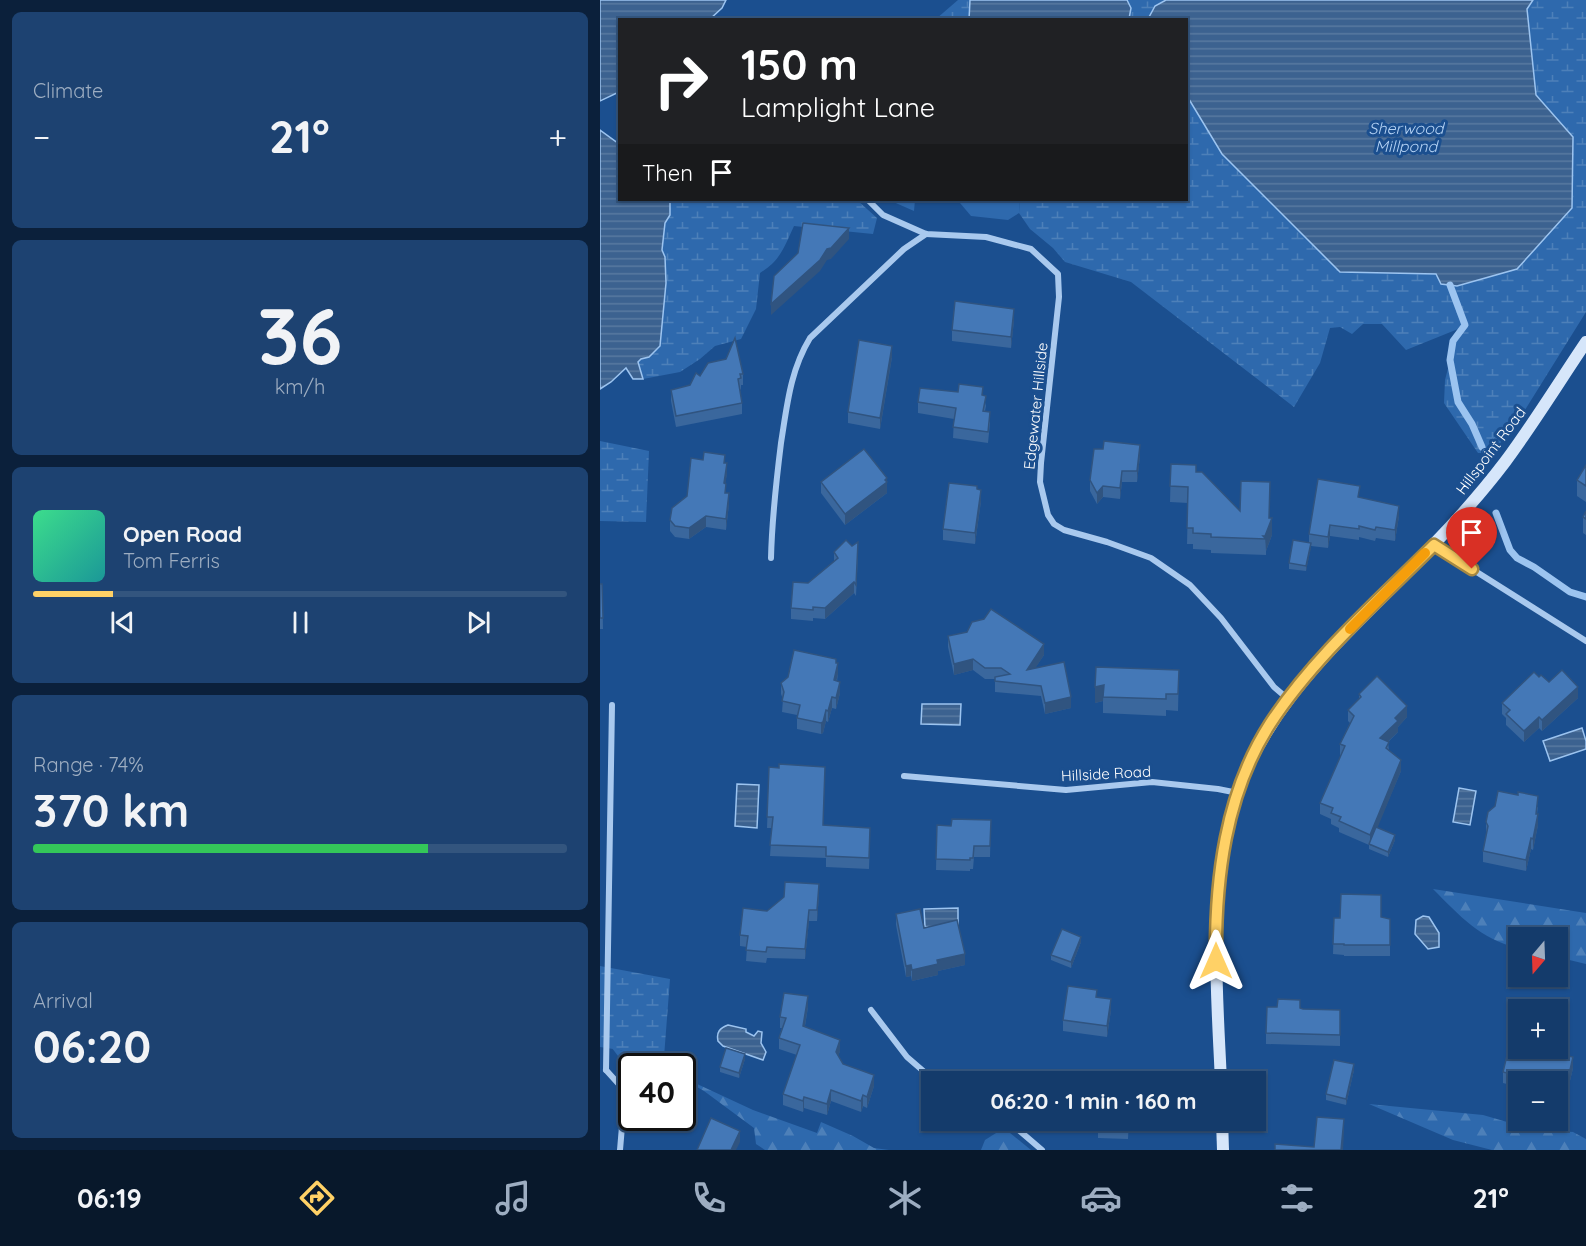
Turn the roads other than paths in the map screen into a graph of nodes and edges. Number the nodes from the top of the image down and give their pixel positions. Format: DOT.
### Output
graph roads {
  1 [pos="869,201"];
  2 [pos="926,234"];
  3 [pos="1586,342"];
  4 [pos="1434,545"];
  5 [pos="771,558"];
  6 [pos="1586,641"];
  7 [pos="1288,699"];
  8 [pos="612,705"];
  9 [pos="904,776"];
  10 [pos="1238,793"];
  11 [pos="872,1010"];
  12 [pos="603,1070"];
  13 [pos="924,1071"];
  14 [pos="1221,1071"];
  15 [pos="1020,1131"];
  16 [pos="1222,1131"];
  17 [pos="620,1150"];
  18 [pos="1042,1150"];
  19 [pos="1223,1150"];
  1 -- 2 [label="street, Edgewater Hillside"];
  2 -- 5 [label="street"];
  2 -- 7 [label="street, Edgewater Hillside"];
  3 -- 4 [label="street, Hillspoint Road"];
  4 -- 6 [label="street"];
  4 -- 7 [label="street, Hillspoint Road"];
  7 -- 10 [label="street, Hillspoint Road"];
  8 -- 12 [label="street"];
  9 -- 10 [label="street, Hillside Road"];
  10 -- 14 [label="street, Hillspoint Road"];
  11 -- 13 [label="street"];
  12 -- 17 [label="street"];
  15 -- 18 [label="street"];
  16 -- 19 [label="street"];
}
